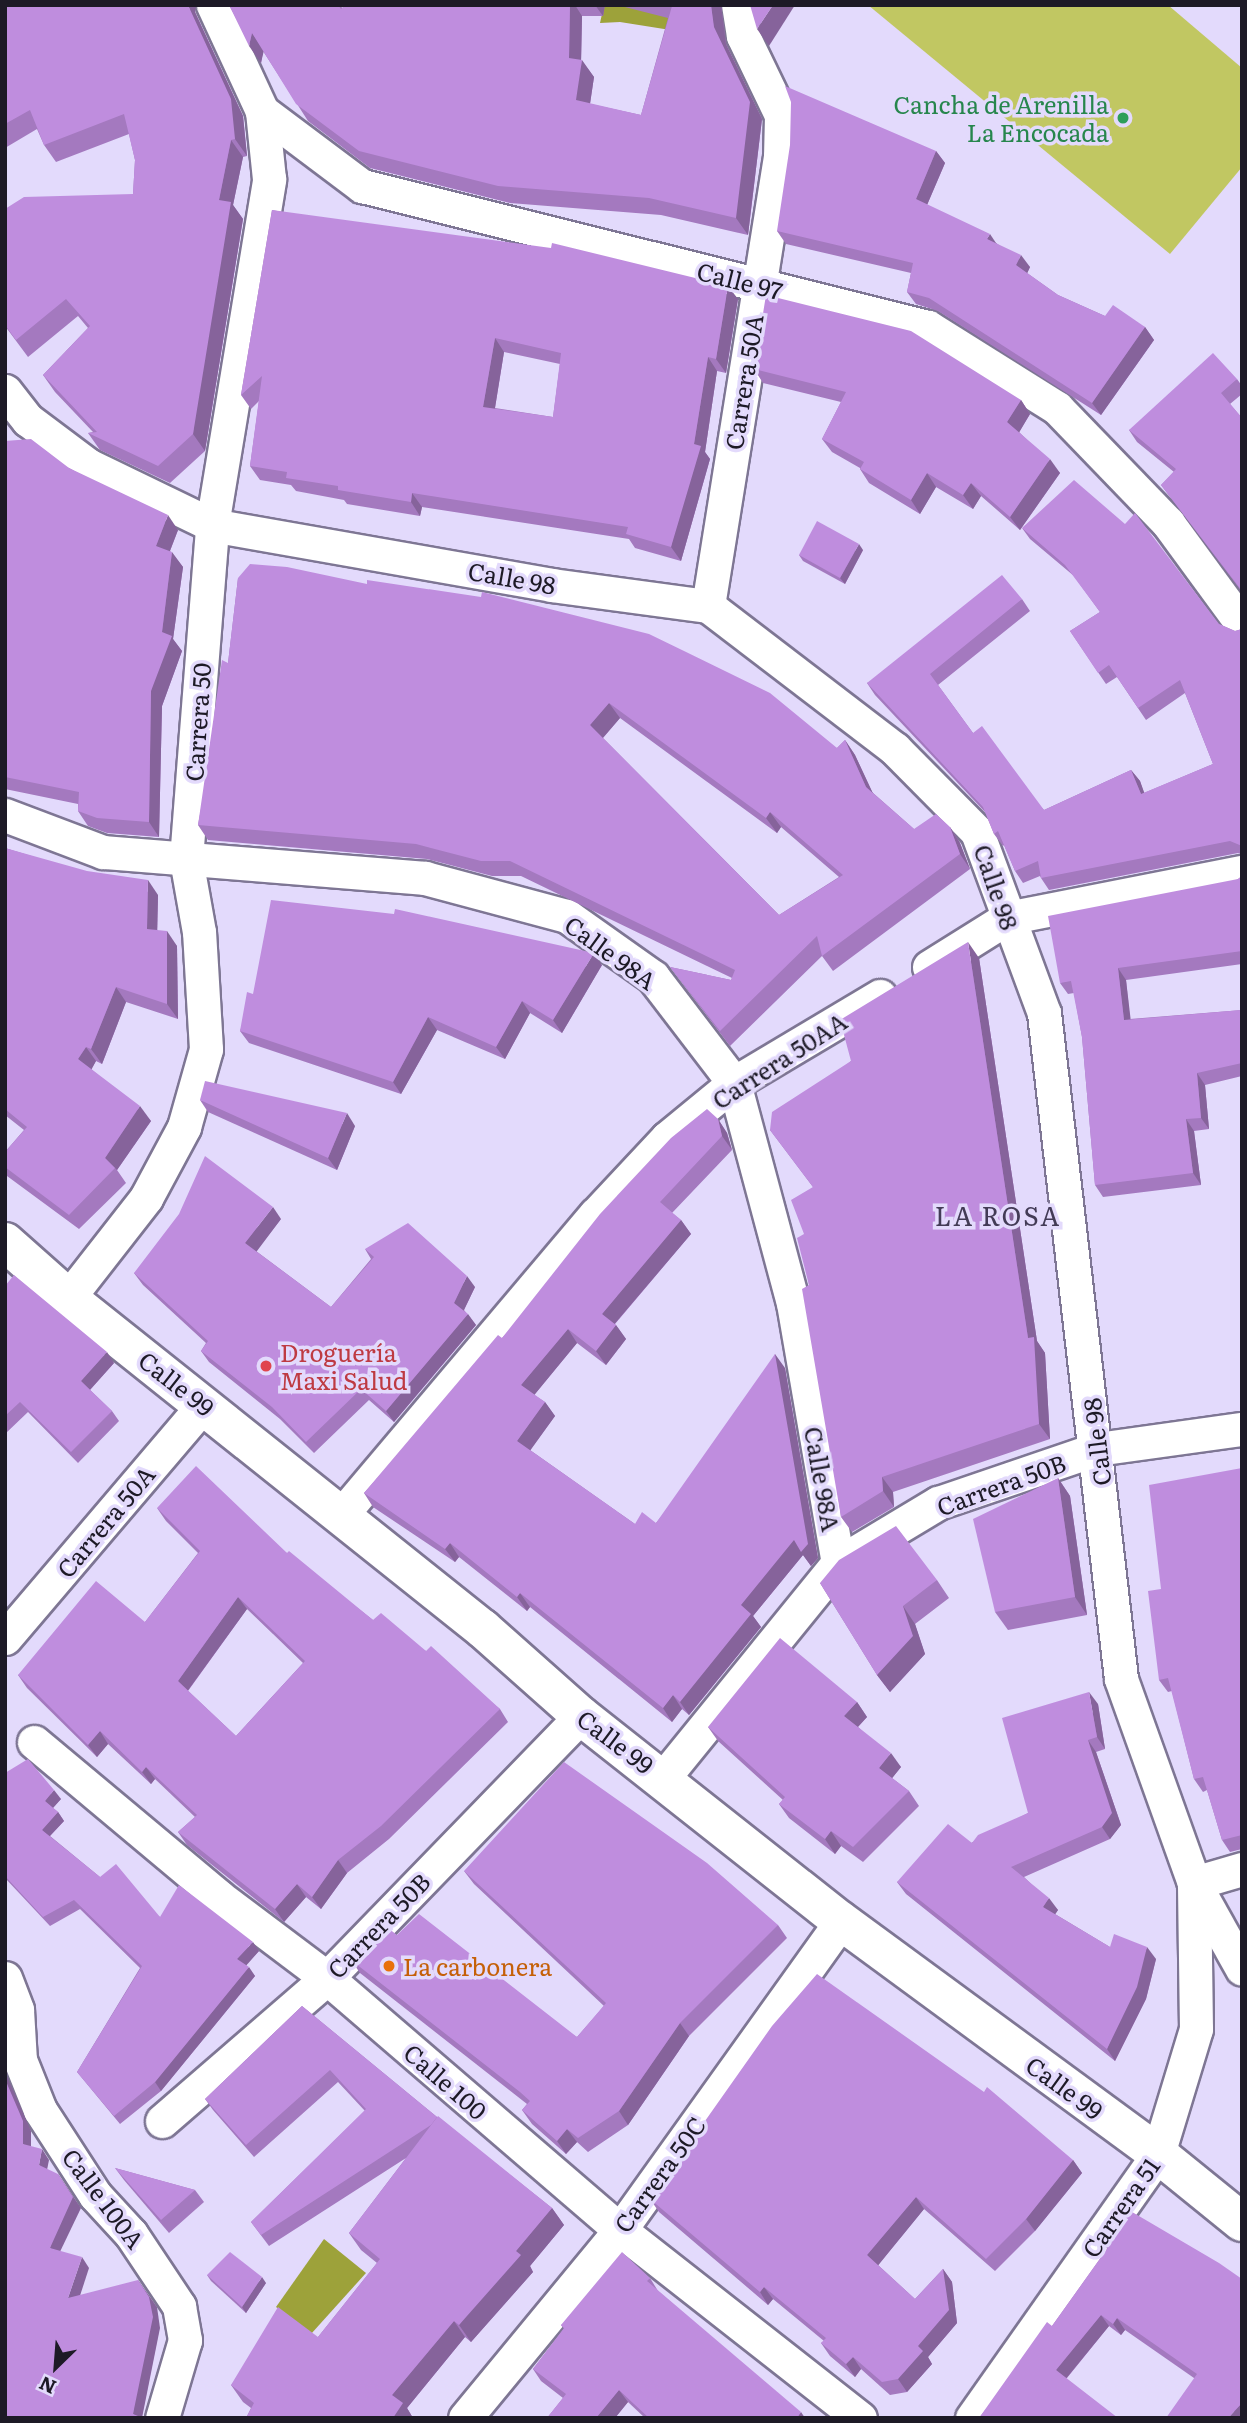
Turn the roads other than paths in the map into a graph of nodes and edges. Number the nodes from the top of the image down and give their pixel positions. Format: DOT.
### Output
graph roads {
  1 [pos="213,5"];
  2 [pos="738,5"];
  3 [pos="262,111"];
  4 [pos="758,285"];
  5 [pos="5,391"];
  6 [pos="17,427"];
  7 [pos="212,525"];
  8 [pos="708,607"];
  9 [pos="1242,624"];
  10 [pos="5,815"];
  11 [pos="186,859"];
  12 [pos="1242,872"];
  13 [pos="1007,918"];
  14 [pos="734,1083"];
  15 [pos="5,1242"];
  16 [pos="68,1298"];
  17 [pos="204,1404"];
  18 [pos="1242,1429"];
  19 [pos="1097,1449"];
  20 [pos="342,1514"];
  21 [pos="838,1563"];
  22 [pos="5,1638"];
  23 [pos="581,1716"];
  24 [pos="34,1742"];
  25 [pos="664,1777"];
  26 [pos="1242,1869"];
  27 [pos="1194,1883"];
  28 [pos="841,1921"];
  29 [pos="1242,1969"];
  30 [pos="5,1978"];
  31 [pos="327,1978"];
  32 [pos="162,2121"];
  33 [pos="1158,2154"];
  34 [pos="1242,2222"];
  35 [pos="620,2231"];
  36 [pos="162,2418"];
  37 [pos="465,2418"];
  38 [pos="860,2418"];
  39 [pos="972,2418"];
  1 -- 3 [label="street, Calle 97"];
  2 -- 4 [label="street, Carrera 50A"];
  3 -- 4 [label="street, Calle 97"];
  3 -- 7 [label="street, Carrera 50"];
  4 -- 8 [label="street, Carrera 50A"];
  4 -- 9 [label="street, Calle 97"];
  5 -- 6 [label="street, Calle 98"];
  6 -- 7 [label="street, Calle 98"];
  7 -- 8 [label="street, Calle 98"];
  7 -- 11 [label="street, Carrera 50"];
  8 -- 13 [label="street, Calle 98"];
  10 -- 11 [label="street, Calle 98A"];
  11 -- 14 [label="street, Calle 98A"];
  11 -- 16 [label="street, Carrera 50"];
  12 -- 13 [label="street, Carrera 50AA"];
  13 -- 14 [label="street, Carrera 50AA"];
  13 -- 19 [label="street, Calle 98"];
  14 -- 20 [label="street, Carrera 50AA"];
  14 -- 21 [label="street, Calle 98A"];
  15 -- 16 [label="street, Calle 99"];
  16 -- 17 [label="street, Calle 99"];
  17 -- 20 [label="street, Calle 99"];
  17 -- 22 [label="street, Carrera 50A"];
  18 -- 19 [label="street, Carrera 50B"];
  19 -- 21 [label="street, Carrera 50B"];
  19 -- 27 [label="street, Calle 98"];
  20 -- 23 [label="street, Calle 99"];
  21 -- 25 [label="street, Carrera 50B"];
  23 -- 25 [label="street, Calle 99"];
  23 -- 31 [label="street, Carrera 50B"];
  24 -- 31 [label="street, Calle 100"];
  25 -- 28 [label="street, Calle 99"];
  26 -- 27 [label="street"];
  27 -- 29 [label="street, Calle 98"];
  27 -- 33 [label="street, Carrera 51"];
  28 -- 33 [label="street, Calle 99"];
  28 -- 35 [label="street, Carrera 50C"];
  30 -- 36 [label="street, Calle 100A"];
  31 -- 32 [label="street, Carrera 50B"];
  31 -- 35 [label="street, Calle 100"];
  33 -- 34 [label="street, Calle 99"];
  33 -- 39 [label="street, Carrera 51"];
  35 -- 37 [label="street, Carrera 50C"];
  35 -- 38 [label="street, Calle 100"];
}
